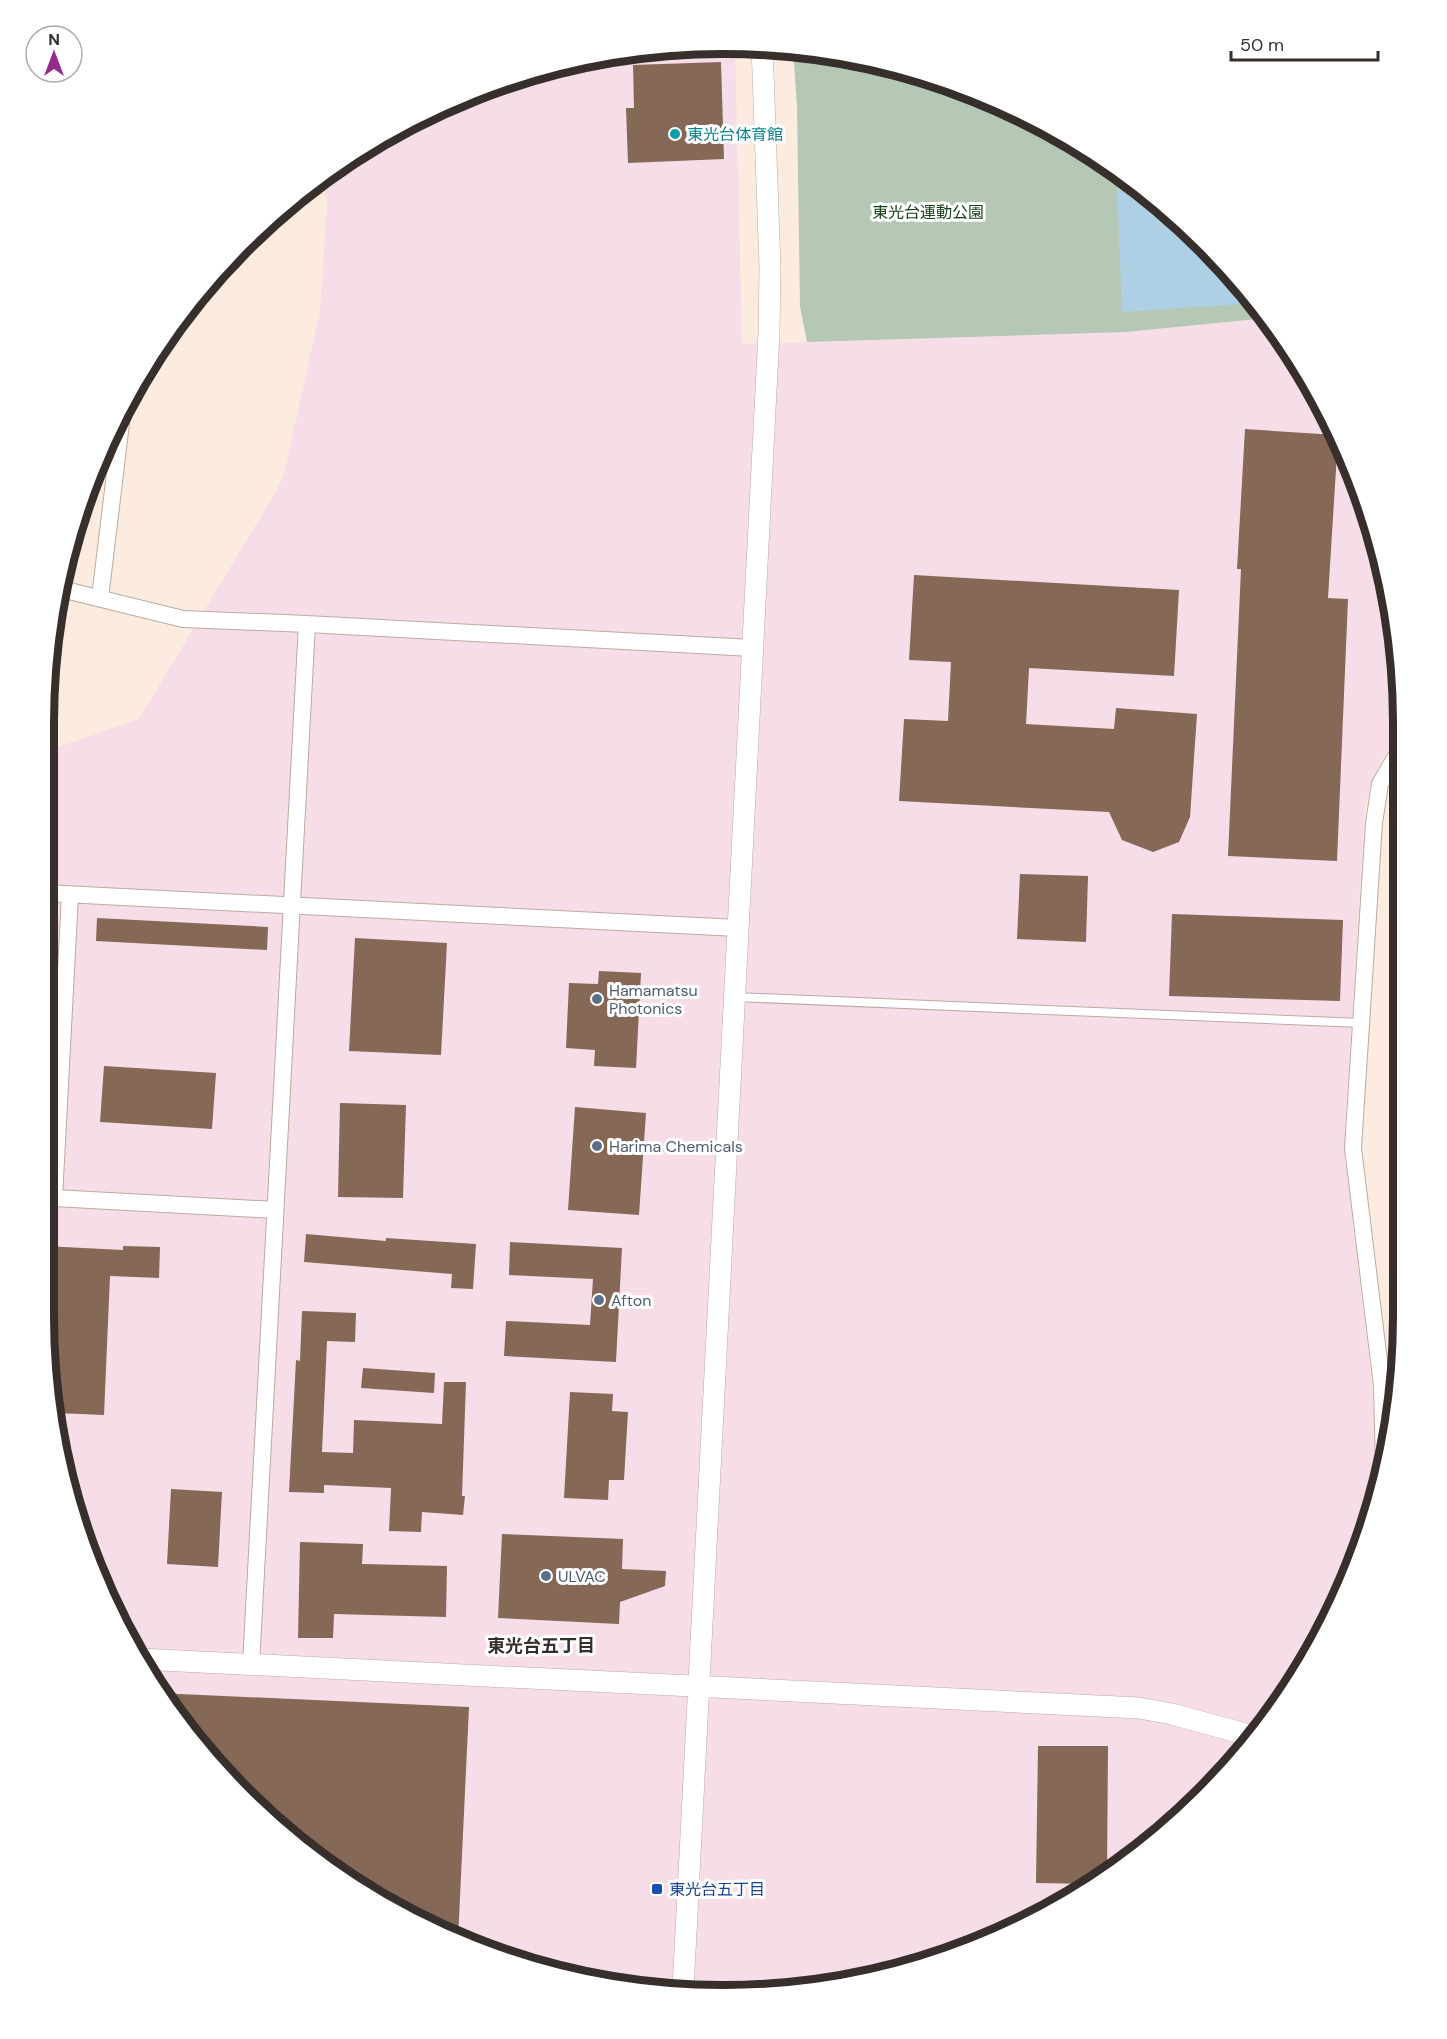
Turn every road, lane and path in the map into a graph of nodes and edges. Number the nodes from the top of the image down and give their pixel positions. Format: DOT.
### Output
graph roads {
  1 [pos="762,55"];
  2 [pos="120,434"];
  3 [pos="68,590"];
  4 [pos="100,598"];
  5 [pos="307,624"];
  6 [pos="752,648"];
  7 [pos="1393,762"];
  8 [pos="54,894"];
  9 [pos="70,895"];
  10 [pos="291,906"];
  11 [pos="738,928"];
  12 [pos="735,997"];
  13 [pos="1361,1023"];
  14 [pos="275,1210"];
  15 [pos="1383,1427"];
  16 [pos="150,1660"];
  17 [pos="252,1665"];
  18 [pos="699,1688"];
  19 [pos="1246,1734"];
  20 [pos="683,1984"];
  1 -- 6 [label="street"];
  2 -- 4 [label="street"];
  3 -- 4 [label="street"];
  4 -- 5 [label="street"];
  5 -- 6 [label="street"];
  5 -- 10 [label="street"];
  6 -- 11 [label="street"];
  7 -- 13 [label="street"];
  8 -- 9 [label="street"];
  9 -- 10 [label="street"];
  9 -- 14 [label="street"];
  10 -- 11 [label="street"];
  10 -- 14 [label="street"];
  11 -- 12 [label="street"];
  12 -- 13 [label="lane"];
  12 -- 18 [label="street"];
  13 -- 15 [label="street"];
  14 -- 17 [label="street"];
  16 -- 17 [label="street"];
  17 -- 18 [label="street"];
  18 -- 19 [label="street"];
  18 -- 20 [label="street"];
}
